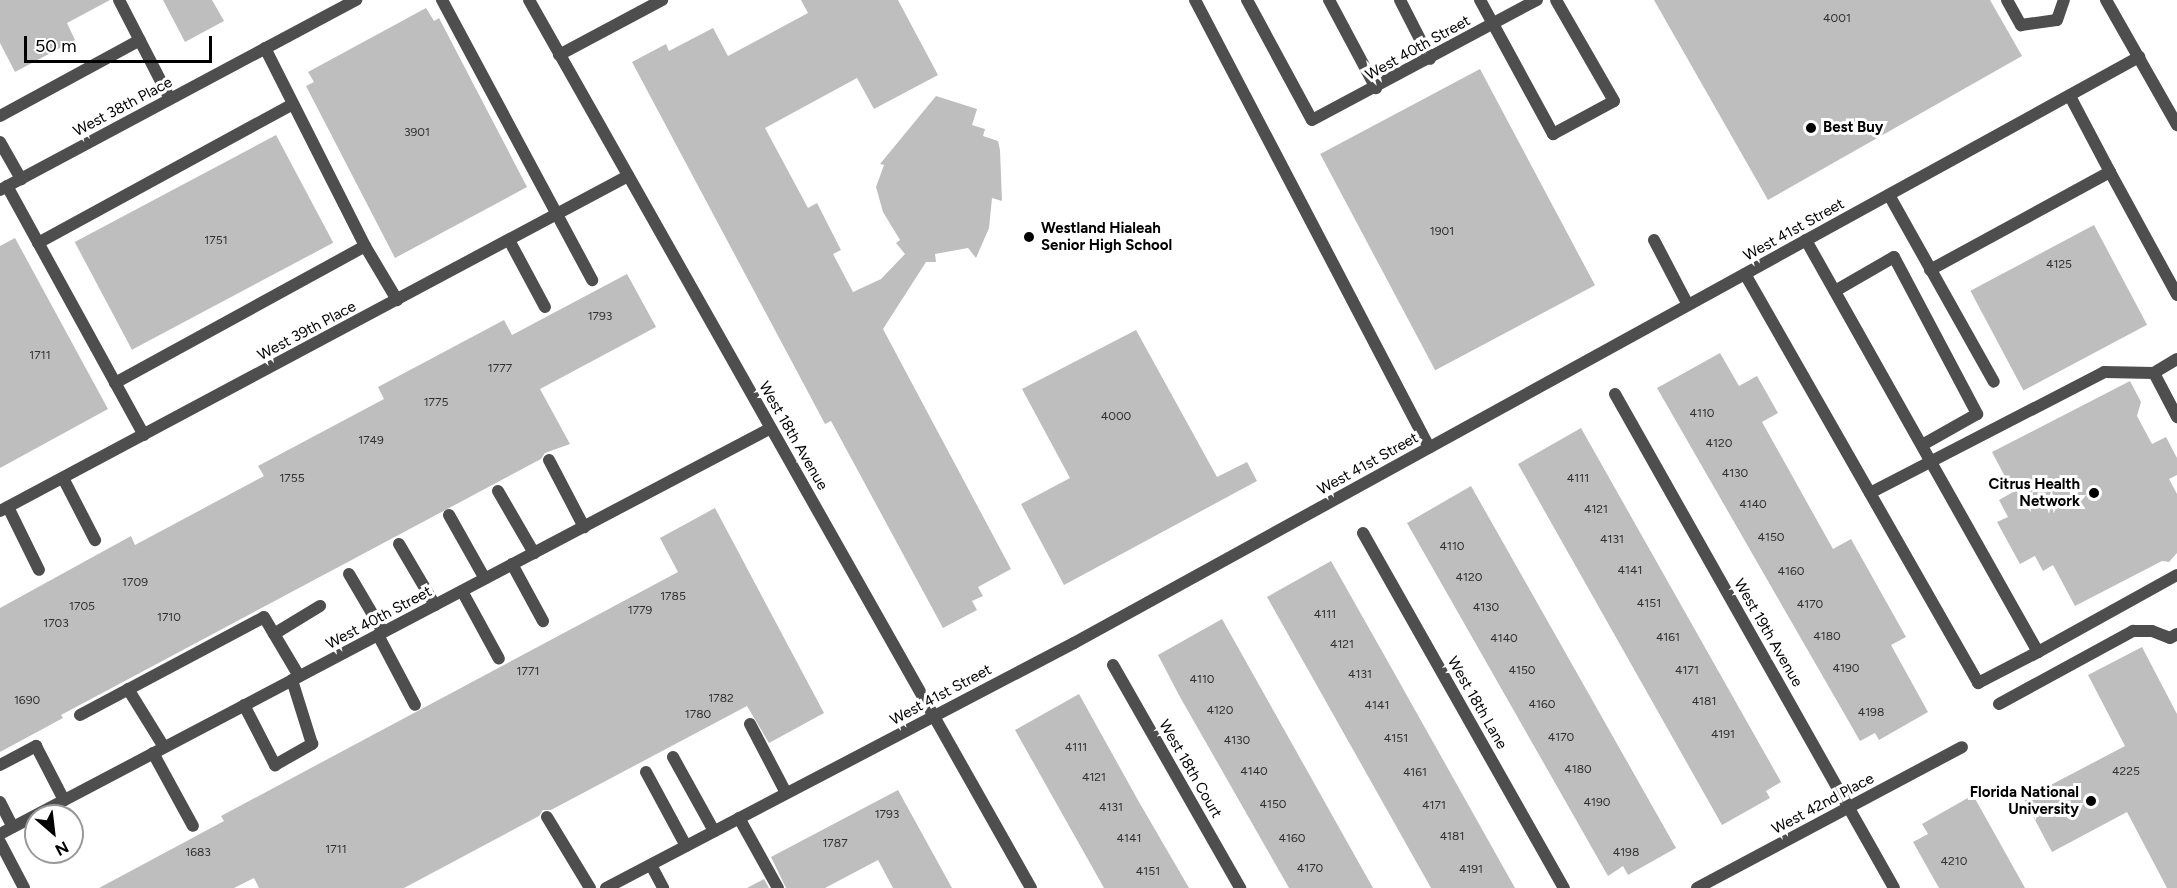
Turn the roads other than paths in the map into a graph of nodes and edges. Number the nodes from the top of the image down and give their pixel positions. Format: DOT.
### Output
graph roads {
  1 [pos="119,0"];
  2 [pos="356,0"];
  3 [pos="442,0"];
  4 [pos="529,0"];
  5 [pos="662,0"];
  6 [pos="1195,0"];
  7 [pos="1247,0"];
  8 [pos="1329,0"];
  9 [pos="1400,0"];
  10 [pos="1480,0"];
  11 [pos="1537,0"];
  12 [pos="1556,0"];
  13 [pos="2007,0"];
  14 [pos="2064,0"];
  15 [pos="2106,0"];
  16 [pos="1493,23"];
  17 [pos="140,40"];
  18 [pos="265,48"];
  19 [pos="559,55"];
  20 [pos="2139,57"];
  21 [pos="1430,59"];
  22 [pos="1376,88"];
  23 [pos="2070,96"];
  24 [pos="170,99"];
  25 [pos="293,104"];
  26 [pos="0,116"];
  27 [pos="2177,125"];
  28 [pos="0,142"];
  29 [pos="2110,172"];
  30 [pos="628,176"];
  31 [pos="21,179"];
  32 [pos="3,188"];
  33 [pos="1889,195"];
  34 [pos="557,214"];
  35 [pos="509,240"];
  36 [pos="1654,240"];
  37 [pos="1806,240"];
  38 [pos="38,243"];
  39 [pos="365,246"];
  40 [pos="1930,270"];
  41 [pos="1745,274"];
  42 [pos="592,280"];
  43 [pos="1835,291"];
  44 [pos="2177,295"];
  45 [pos="397,300"];
  46 [pos="1688,305"];
  47 [pos="545,307"];
  48 [pos="2177,359"];
  49 [pos="2154,373"];
  50 [pos="1994,382"];
  51 [pos="115,383"];
  52 [pos="1615,394"];
  53 [pos="2177,417"];
  54 [pos="771,428"];
  55 [pos="144,435"];
  56 [pos="1922,445"];
  57 [pos="1429,447"];
  58 [pos="1930,459"];
  59 [pos="549,460"];
  60 [pos="63,478"];
  61 [pos="498,491"];
  62 [pos="1870,493"];
  63 [pos="4,509"];
  64 [pos="449,515"];
  65 [pos="584,526"];
  66 [pos="1363,532"];
  67 [pos="95,540"];
  68 [pos="399,544"];
  69 [pos="534,553"];
  70 [pos="513,564"];
  71 [pos="39,570"];
  72 [pos="349,574"];
  73 [pos="2177,575"];
  74 [pos="485,579"];
  75 [pos="462,591"];
  76 [pos="435,605"];
  77 [pos="320,606"];
  78 [pos="543,621"];
  79 [pos="274,634"];
  80 [pos="381,634"];
  81 [pos="2177,634"];
  82 [pos="2038,652"];
  83 [pos="499,659"];
  84 [pos="1113,665"];
  85 [pos="296,678"];
  86 [pos="128,689"];
  87 [pos="1999,704"];
  88 [pos="244,705"];
  89 [pos="415,705"];
  90 [pos="80,715"];
  91 [pos="934,715"];
  92 [pos="750,724"];
  93 [pos="1962,747"];
  94 [pos="159,750"];
  95 [pos="673,757"];
  96 [pos="0,765"];
  97 [pos="646,772"];
  98 [pos="786,794"];
  99 [pos="64,800"];
  100 [pos="0,802"];
  101 [pos="1849,806"];
  102 [pos="547,817"];
  103 [pos="739,818"];
  104 [pos="193,826"];
  105 [pos="13,827"];
  106 [pos="714,831"];
  107 [pos="0,834"];
  108 [pos="0,842"];
  109 [pos="686,846"];
  110 [pos="651,865"];
  111 [pos="24,888"];
  112 [pos="590,888"];
  113 [pos="606,888"];
  114 [pos="663,888"];
  115 [pos="778,888"];
  116 [pos="1031,888"];
  117 [pos="1240,888"];
  118 [pos="1564,888"];
  119 [pos="1697,888"];
  120 [pos="1894,888"];
  1 -- 17 [label="street"];
  2 -- 18 [label="street, West 38th Place"];
  3 -- 34 [label="street"];
  4 -- 19 [label="street, West 18th Avenue"];
  5 -- 19 [label="street"];
  6 -- 57 [label="street"];
  7 -- 22 [label="street, West 40th Street"];
  8 -- 22 [label="street"];
  9 -- 21 [label="street"];
  10 -- 16 [label="street"];
  11 -- 16 [label="street, West 40th Street"];
  12 -- 16 [label="street"];
  13 -- 14 [label="street"];
  15 -- 20 [label="street"];
  16 -- 21 [label="street, West 40th Street"];
  17 -- 24 [label="street"];
  17 -- 26 [label="street"];
  18 -- 24 [label="street, West 38th Place"];
  18 -- 25 [label="street"];
  19 -- 30 [label="street, West 18th Avenue"];
  20 -- 23 [label="street, West 41st Street"];
  20 -- 27 [label="street"];
  21 -- 22 [label="street, West 40th Street"];
  23 -- 29 [label="street"];
  23 -- 33 [label="street, West 41st Street"];
  24 -- 31 [label="street, West 38th Place"];
  25 -- 38 [label="street"];
  25 -- 39 [label="street"];
  28 -- 31 [label="street"];
  29 -- 40 [label="street"];
  29 -- 44 [label="street"];
  30 -- 34 [label="street, West 39th Place"];
  30 -- 54 [label="street, West 18th Avenue"];
  31 -- 32 [label="street, West 38th Place"];
  32 -- 38 [label="street"];
  33 -- 37 [label="street, West 41st Street"];
  33 -- 40 [label="street"];
  34 -- 35 [label="street, West 39th Place"];
  34 -- 42 [label="street"];
  35 -- 45 [label="street, West 39th Place"];
  35 -- 47 [label="street"];
  36 -- 46 [label="street"];
  37 -- 41 [label="street, West 41st Street"];
  37 -- 43 [label="street"];
  38 -- 51 [label="street"];
  39 -- 45 [label="street"];
  39 -- 51 [label="street"];
  40 -- 50 [label="street"];
  41 -- 46 [label="street, West 41st Street"];
  41 -- 62 [label="street"];
  43 -- 56 [label="street"];
  43 -- 56 [label="street"];
  45 -- 55 [label="street, West 39th Place"];
  46 -- 57 [label="street, West 41st Street"];
  48 -- 49 [label="street"];
  49 -- 53 [label="street"];
  49 -- 58 [label="street"];
  51 -- 55 [label="street"];
  52 -- 101 [label="street, West 19th Avenue"];
  54 -- 65 [label="street, West 40th Street"];
  54 -- 91 [label="street, West 18th Avenue"];
  55 -- 60 [label="street, West 39th Place"];
  56 -- 58 [label="street"];
  57 -- 91 [label="street, West 41st Street"];
  58 -- 62 [label="street"];
  58 -- 82 [label="street"];
  59 -- 65 [label="street"];
  60 -- 63 [label="street, West 39th Place"];
  60 -- 67 [label="street"];
  61 -- 69 [label="street"];
  62 -- 82 [label="street"];
  63 -- 71 [label="street"];
  64 -- 74 [label="street"];
  65 -- 69 [label="street, West 40th Street"];
  66 -- 118 [label="street, West 18th Lane"];
  68 -- 76 [label="street"];
  69 -- 70 [label="street, West 40th Street"];
  70 -- 74 [label="street, West 40th Street"];
  70 -- 78 [label="street"];
  72 -- 80 [label="street"];
  73 -- 82 [label="street"];
  74 -- 75 [label="street, West 40th Street"];
  75 -- 76 [label="street, West 40th Street"];
  75 -- 83 [label="street"];
  76 -- 80 [label="street, West 40th Street"];
  77 -- 79 [label="street"];
  79 -- 85 [label="street"];
  79 -- 86 [label="street"];
  80 -- 85 [label="street, West 40th Street"];
  80 -- 89 [label="street"];
  81 -- 87 [label="street"];
  84 -- 117 [label="street, West 18th Court"];
  85 -- 88 [label="street, West 40th Street"];
  85 -- 88 [label="street"];
  86 -- 90 [label="street"];
  86 -- 94 [label="street"];
  88 -- 94 [label="street, West 40th Street"];
  91 -- 98 [label="street, West 41st Street"];
  91 -- 116 [label="street, West 18th Avenue"];
  92 -- 98 [label="street"];
  93 -- 101 [label="street, West 42nd Place"];
  94 -- 99 [label="street, West 40th Street"];
  94 -- 104 [label="street"];
  95 -- 106 [label="street"];
  96 -- 99 [label="street"];
  97 -- 109 [label="street"];
  98 -- 103 [label="street, West 41st Street"];
  99 -- 105 [label="street, West 40th Street"];
  100 -- 105 [label="street"];
  101 -- 119 [label="street, West 42nd Place"];
  101 -- 120 [label="street, West 19th Avenue"];
  102 -- 112 [label="street"];
  103 -- 106 [label="street, West 41st Street"];
  103 -- 115 [label="street"];
  105 -- 107 [label="street, West 40th Street"];
  106 -- 109 [label="street, West 41st Street"];
  108 -- 111 [label="street"];
  109 -- 110 [label="street, West 41st Street"];
  110 -- 113 [label="street, West 41st Street"];
  110 -- 114 [label="street"];
}
